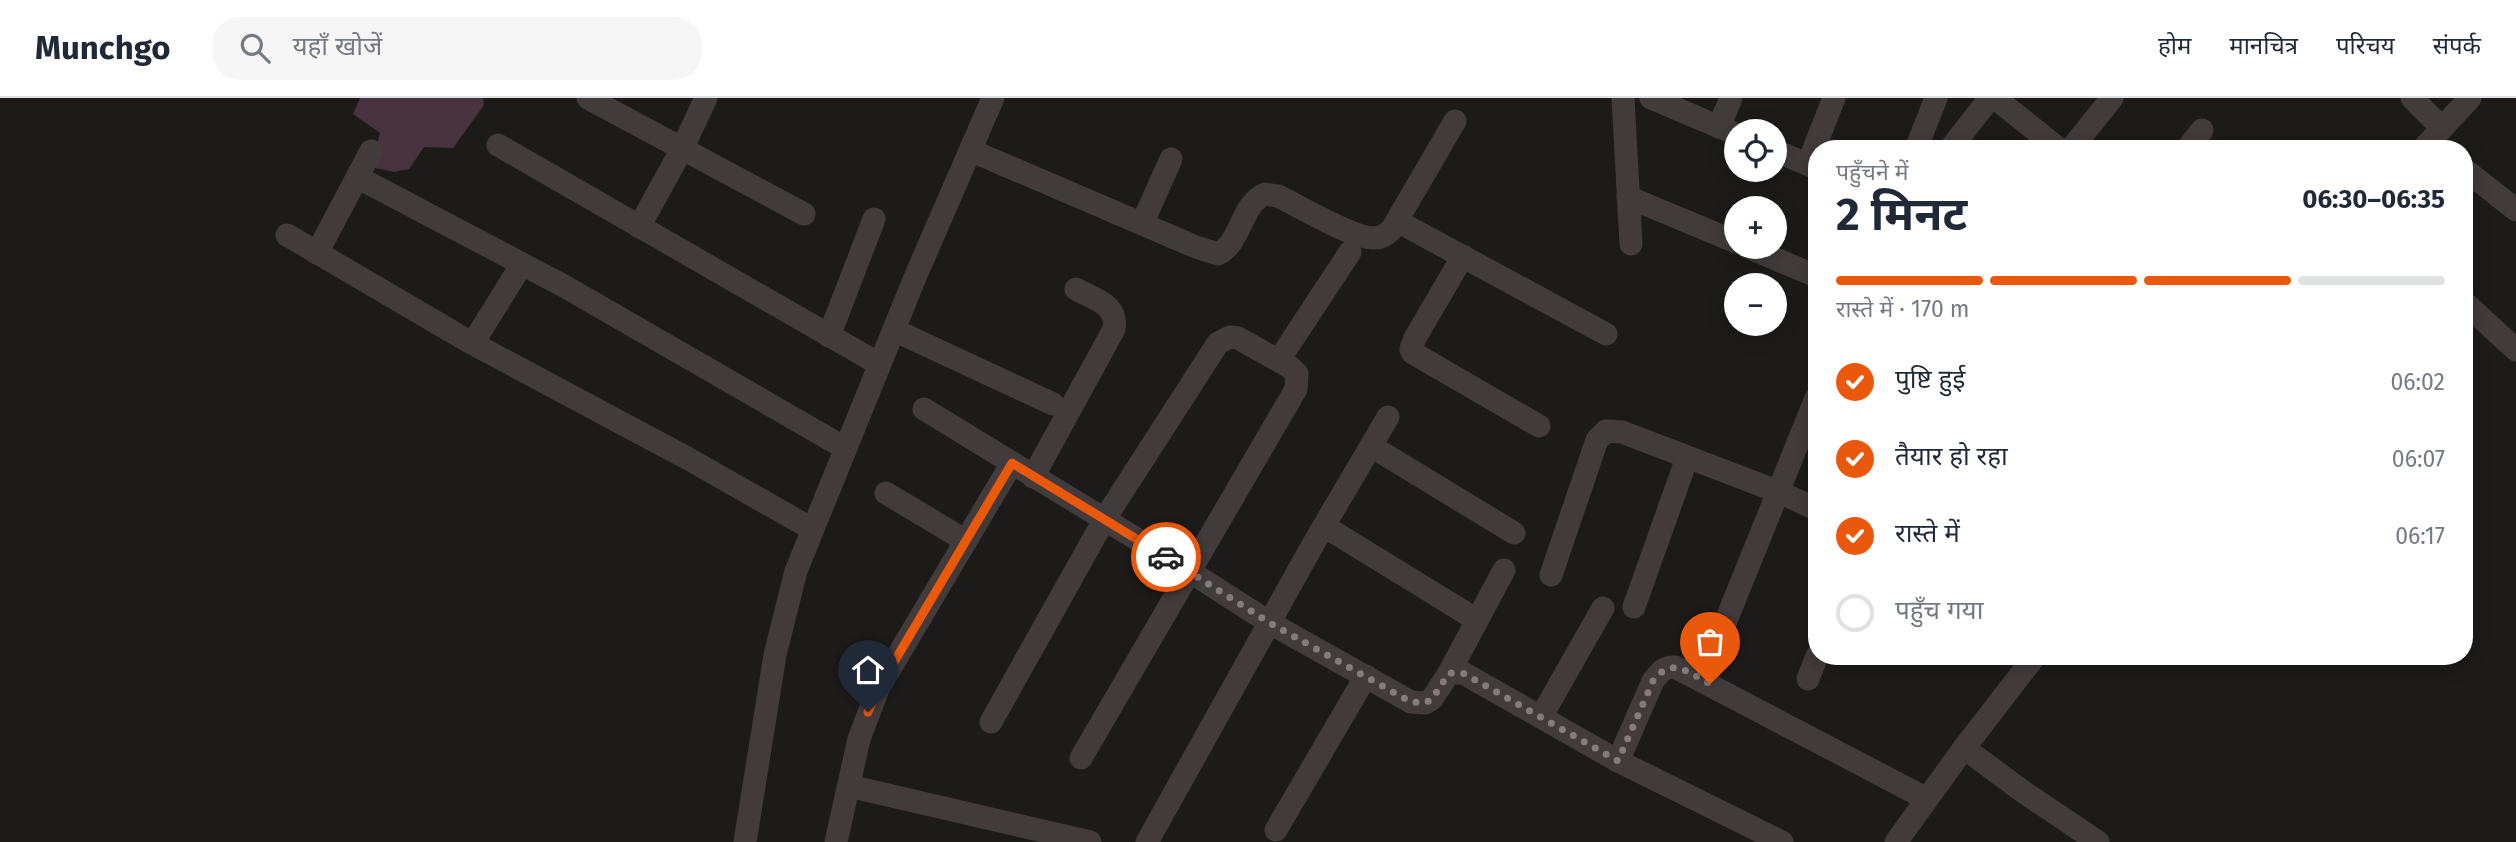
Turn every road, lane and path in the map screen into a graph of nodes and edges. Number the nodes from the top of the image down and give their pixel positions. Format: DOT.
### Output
graph roads {
  1 [pos="588,98"];
  2 [pos="706,98"];
  3 [pos="993,98"];
  4 [pos="1623,98"];
  5 [pos="1651,98"];
  6 [pos="1731,98"];
  7 [pos="1834,98"];
  8 [pos="1936,98"];
  9 [pos="1993,98"];
  10 [pos="2112,98"];
  11 [pos="2412,98"];
  12 [pos="2470,98"];
  13 [pos="1729,119"];
  14 [pos="1455,121"];
  15 [pos="1724,128"];
  16 [pos="2202,130"];
  17 [pos="1820,140"];
  18 [pos="1920,140"];
  19 [pos="1958,140"];
  20 [pos="2047,140"];
  21 [pos="2078,140"];
  22 [pos="2194,140"];
  23 [pos="2433,140"];
  24 [pos="2435,140"];
  25 [pos="498,145"];
  26 [pos="682,149"];
  27 [pos="371,151"];
  28 [pos="972,151"];
  29 [pos="1787,155"];
  30 [pos="1171,159"];
  31 [pos="1808,164"];
  32 [pos="357,177"];
  33 [pos="2473,184"];
  34 [pos="1628,197"];
  35 [pos="2516,210"];
  36 [pos="804,214"];
  37 [pos="874,219"];
  38 [pos="1397,221"];
  39 [pos="1142,224"];
  40 [pos="639,227"];
  41 [pos="287,235"];
  42 [pos="1724,237"];
  43 [pos="1631,244"];
  44 [pos="1350,252"];
  45 [pos="317,253"];
  46 [pos="1463,256"];
  47 [pos="1776,259"];
  48 [pos="522,264"];
  49 [pos="1808,273"];
  50 [pos="1076,289"];
  51 [pos="2473,310"];
  52 [pos="894,330"];
  53 [pos="1606,334"];
  54 [pos="829,336"];
  55 [pos="472,343"];
  56 [pos="2516,350"];
  57 [pos="1279,360"];
  58 [pos="879,364"];
  59 [pos="1053,404"];
  60 [pos="925,409"];
  61 [pos="1388,417"];
  62 [pos="1808,418"];
  63 [pos="1539,426"];
  64 [pos="1371,446"];
  65 [pos="845,448"];
  66 [pos="1687,458"];
  67 [pos="1012,463"];
  68 [pos="1033,477"];
  69 [pos="1779,492"];
  70 [pos="886,493"];
  71 [pos="1808,505"];
  72 [pos="1104,520"];
  73 [pos="1324,526"];
  74 [pos="812,528"];
  75 [pos="1514,533"];
  76 [pos="966,541"];
  77 [pos="1504,570"];
  78 [pos="1189,571"];
  79 [pos="1551,575"];
  80 [pos="1634,607"];
  81 [pos="1603,608"];
  82 [pos="1477,620"];
  83 [pos="1270,623"];
  84 [pos="1718,638"];
  85 [pos="1813,665"];
  86 [pos="2028,665"];
  87 [pos="1449,673"];
  88 [pos="1366,676"];
  89 [pos="1808,678"];
  90 [pos="1541,717"];
  91 [pos="992,722"];
  92 [pos="1964,748"];
  93 [pos="1081,758"];
  94 [pos="1618,761"];
  95 [pos="849,786"];
  96 [pos="1927,799"];
  97 [pos="1276,830"];
  98 [pos="744,842"];
  99 [pos="836,842"];
  100 [pos="1090,842"];
  101 [pos="1147,842"];
  102 [pos="1782,842"];
  103 [pos="1896,842"];
  104 [pos="2098,842"];
  1 -- 26 [label="street"];
  2 -- 26 [label="street"];
  3 -- 28 [label="street"];
  4 -- 34 [label="street"];
  5 -- 15 [label="street"];
  6 -- 13 [label="street"];
  7 -- 17 [label="street"];
  8 -- 18 [label="street"];
  9 -- 19 [label="street"];
  9 -- 20 [label="street"];
  10 -- 21 [label="street"];
  11 -- 23 [label="street"];
  12 -- 24 [label="street"];
  14 -- 38 [label="street"];
  16 -- 22 [label="street"];
  25 -- 40 [label="street"];
  26 -- 36 [label="street"];
  26 -- 40 [label="street"];
  27 -- 32 [label="street"];
  28 -- 39 [label="street"];
  28 -- 52 [label="street"];
  29 -- 31 [label="street"];
  30 -- 39 [label="street"];
  32 -- 45 [label="street"];
  32 -- 48 [label="street"];
  33 -- 35 [label="street"];
  34 -- 42 [label="street"];
  34 -- 43 [label="street"];
  37 -- 54 [label="street"];
  38 -- 39 [label="street"];
  38 -- 46 [label="street"];
  40 -- 54 [label="street"];
  41 -- 45 [label="street"];
  44 -- 57 [label="street"];
  45 -- 55 [label="street"];
  46 -- 53 [label="street"];
  46 -- 63 [label="street"];
  47 -- 49 [label="street"];
  48 -- 55 [label="street"];
  48 -- 65 [label="street"];
  50 -- 68 [label="street"];
  51 -- 56 [label="street"];
  52 -- 58 [label="street"];
  52 -- 59 [label="street"];
  54 -- 58 [label="street"];
  55 -- 74 [label="street"];
  57 -- 72 [label="street"];
  57 -- 78 [label="street"];
  58 -- 65 [label="street"];
  60 -- 67 [label="street"];
  61 -- 64 [label="street"];
  62 -- 69 [label="street"];
  64 -- 73 [label="street"];
  64 -- 75 [label="street"];
  65 -- 74 [label="street"];
  66 -- 69 [label="street"];
  66 -- 79 [label="street"];
  66 -- 80 [label="street"];
  67 -- 68 [label="street"];
  67 -- 76 [label="street"];
  68 -- 72 [label="street"];
  69 -- 71 [label="street"];
  69 -- 84 [label="street"];
  70 -- 76 [label="street"];
  72 -- 78 [label="street"];
  72 -- 91 [label="street"];
  73 -- 82 [label="street"];
  73 -- 83 [label="street"];
  74 -- 98 [label="street"];
  76 -- 95 [label="street"];
  77 -- 82 [label="street"];
  78 -- 83 [label="street"];
  78 -- 93 [label="street"];
  81 -- 90 [label="street"];
  82 -- 87 [label="street"];
  83 -- 88 [label="street"];
  83 -- 101 [label="street"];
  85 -- 89 [label="street"];
  86 -- 92 [label="street"];
  87 -- 88 [label="street"];
  87 -- 90 [label="street"];
  88 -- 97 [label="street"];
  90 -- 94 [label="street"];
  92 -- 96 [label="street"];
  92 -- 104 [label="street"];
  94 -- 96 [label="street"];
  94 -- 102 [label="street"];
  95 -- 99 [label="street"];
  95 -- 100 [label="street"];
  96 -- 103 [label="street"];
}
